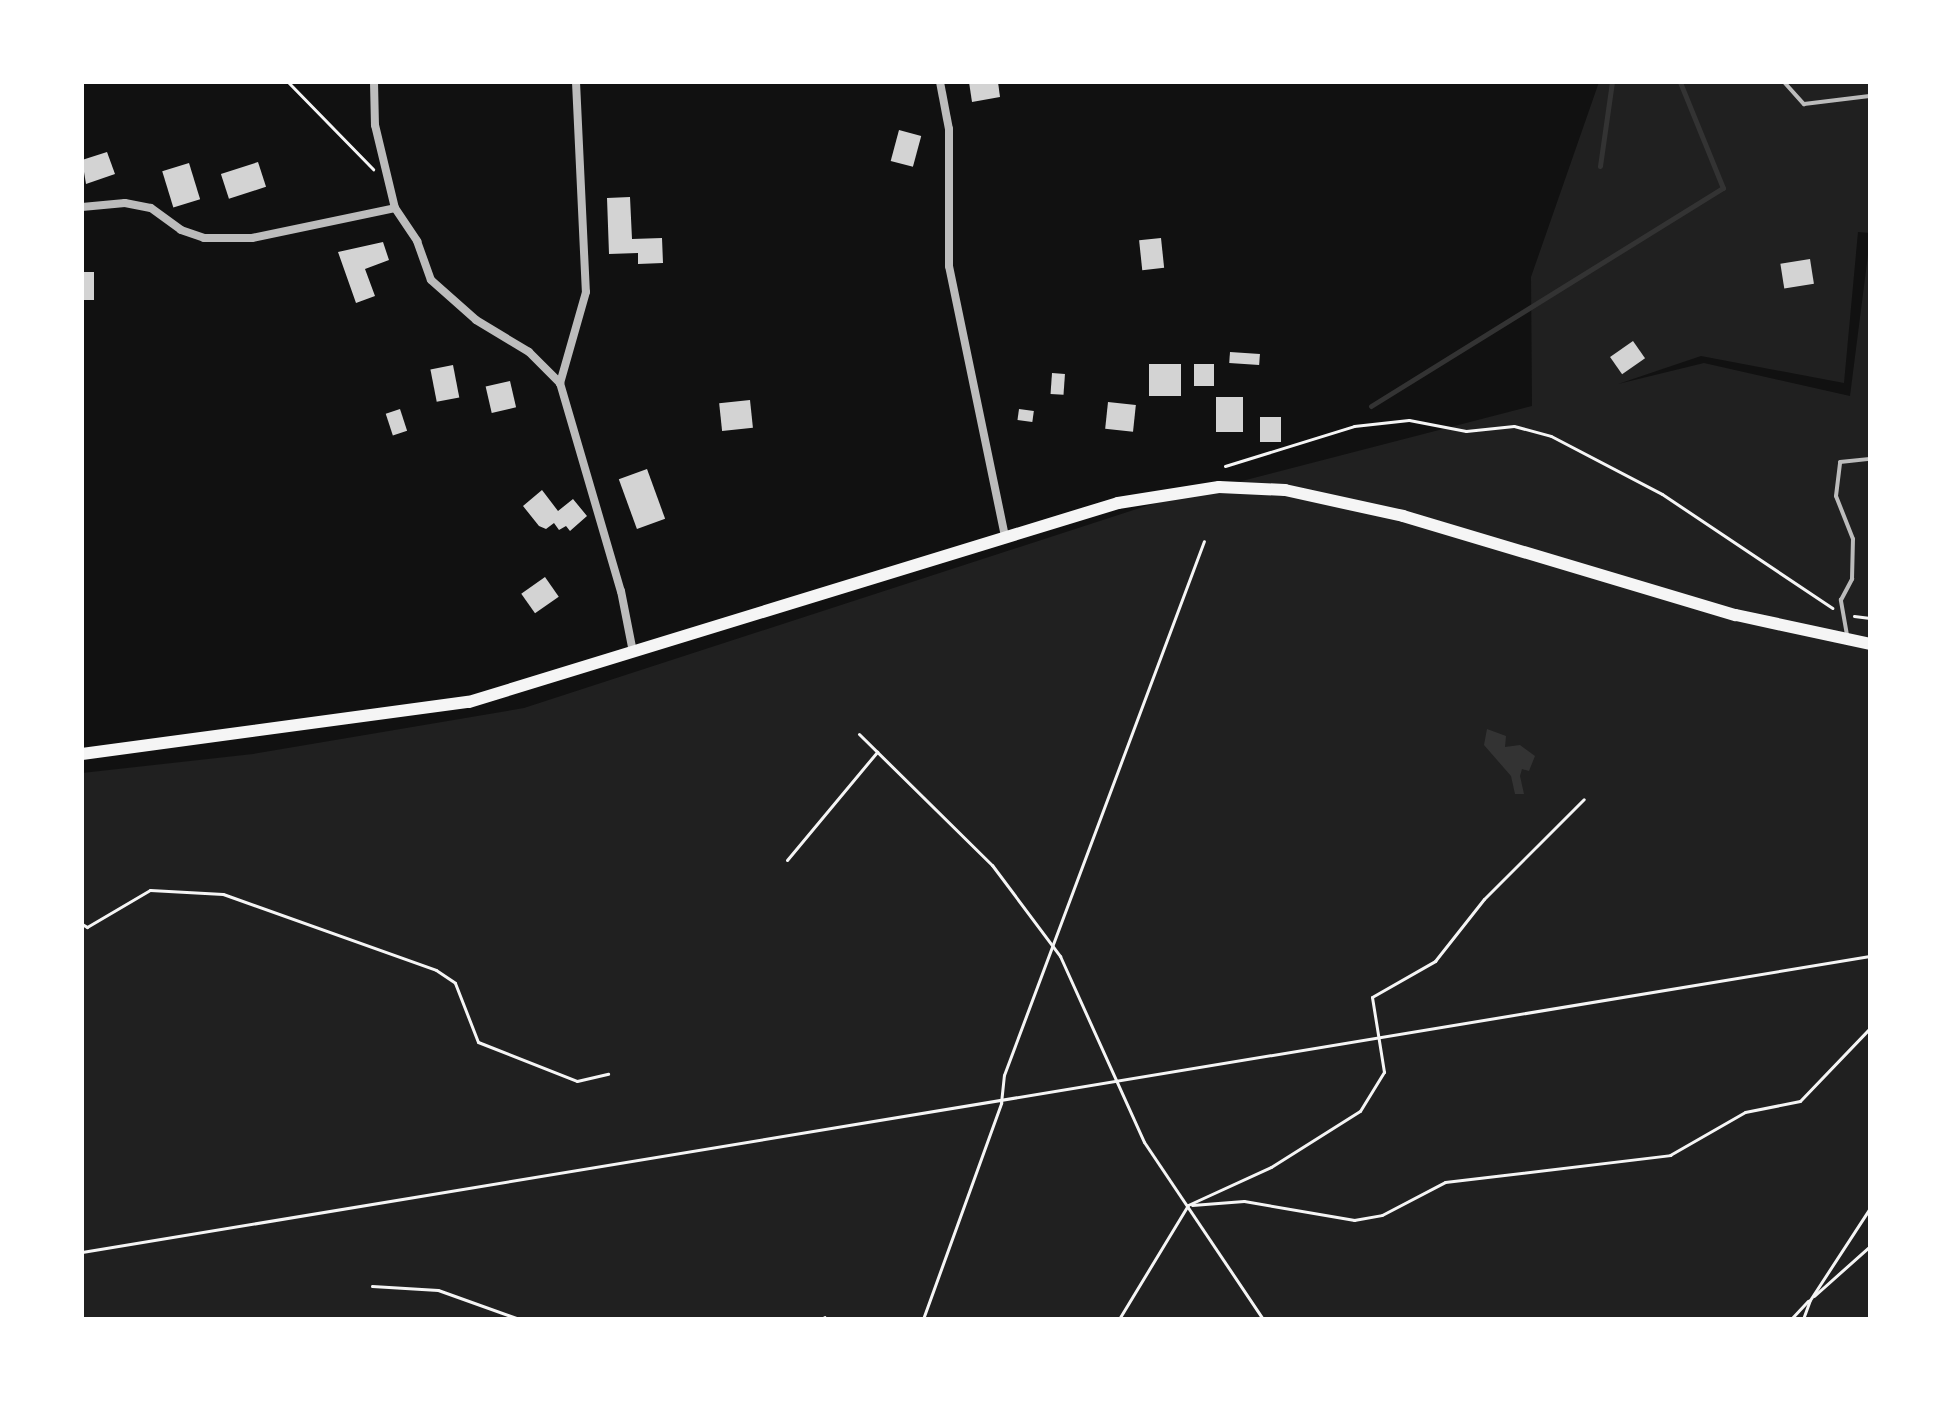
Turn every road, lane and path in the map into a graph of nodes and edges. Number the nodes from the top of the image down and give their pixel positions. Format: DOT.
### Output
graph roads {
  1 [pos="288,82"];
  2 [pos="374,82"];
  3 [pos="576,82"];
  4 [pos="940,82"];
  5 [pos="1784,82"];
  6 [pos="1870,96"];
  7 [pos="390,186"];
  8 [pos="82,207"];
  9 [pos="395,208"];
  10 [pos="560,383"];
  11 [pos="1870,459"];
  12 [pos="1225,466"];
  13 [pos="1005,537"];
  14 [pos="1204,541"];
  15 [pos="1842,614"];
  16 [pos="1870,618"];
  17 [pos="1848,642"];
  18 [pos="1870,644"];
  19 [pos="633,652"];
  20 [pos="859,734"];
  21 [pos="878,751"];
  22 [pos="82,754"];
  23 [pos="1584,799"];
  24 [pos="787,860"];
  25 [pos="82,924"];
  26 [pos="1055,948"];
  27 [pos="1870,956"];
  28 [pos="1870,1028"];
  29 [pos="1377,1042"];
  30 [pos="608,1074"];
  31 [pos="1117,1084"];
  32 [pos="1001,1103"];
  33 [pos="1188,1205"];
  34 [pos="1870,1208"];
  35 [pos="1870,1246"];
  36 [pos="82,1252"];
  37 [pos="372,1286"];
  38 [pos="1810,1300"];
  39 [pos="519,1319"];
  40 [pos="923,1319"];
  41 [pos="1119,1319"];
  42 [pos="1263,1319"];
  43 [pos="1791,1319"];
  44 [pos="1803,1319"];
  1 -- 7 [label="path"];
  2 -- 7 [label="street"];
  3 -- 10 [label="street"];
  4 -- 13 [label="street"];
  5 -- 6 [label="lane"];
  7 -- 9 [label="street"];
  8 -- 9 [label="street"];
  9 -- 10 [label="street"];
  10 -- 19 [label="street"];
  11 -- 15 [label="lane"];
  12 -- 15 [label="path"];
  13 -- 17 [label="main road"];
  13 -- 19 [label="main road"];
  14 -- 26 [label="path"];
  15 -- 16 [label="path"];
  15 -- 17 [label="lane"];
  17 -- 18 [label="main road"];
  19 -- 22 [label="main road"];
  20 -- 21 [label="path"];
  21 -- 24 [label="path"];
  21 -- 26 [label="path"];
  23 -- 29 [label="path"];
  25 -- 30 [label="path"];
  26 -- 31 [label="path"];
  26 -- 32 [label="path"];
  27 -- 29 [label="path"];
  28 -- 33 [label="path"];
  29 -- 31 [label="path"];
  29 -- 33 [label="path"];
  31 -- 32 [label="path"];
  31 -- 33 [label="path"];
  32 -- 36 [label="path"];
  32 -- 40 [label="path"];
  33 -- 41 [label="path"];
  33 -- 42 [label="path"];
  34 -- 38 [label="path"];
  35 -- 38 [label="path"];
  37 -- 39 [label="path"];
  38 -- 43 [label="path"];
  38 -- 44 [label="path"];
}
